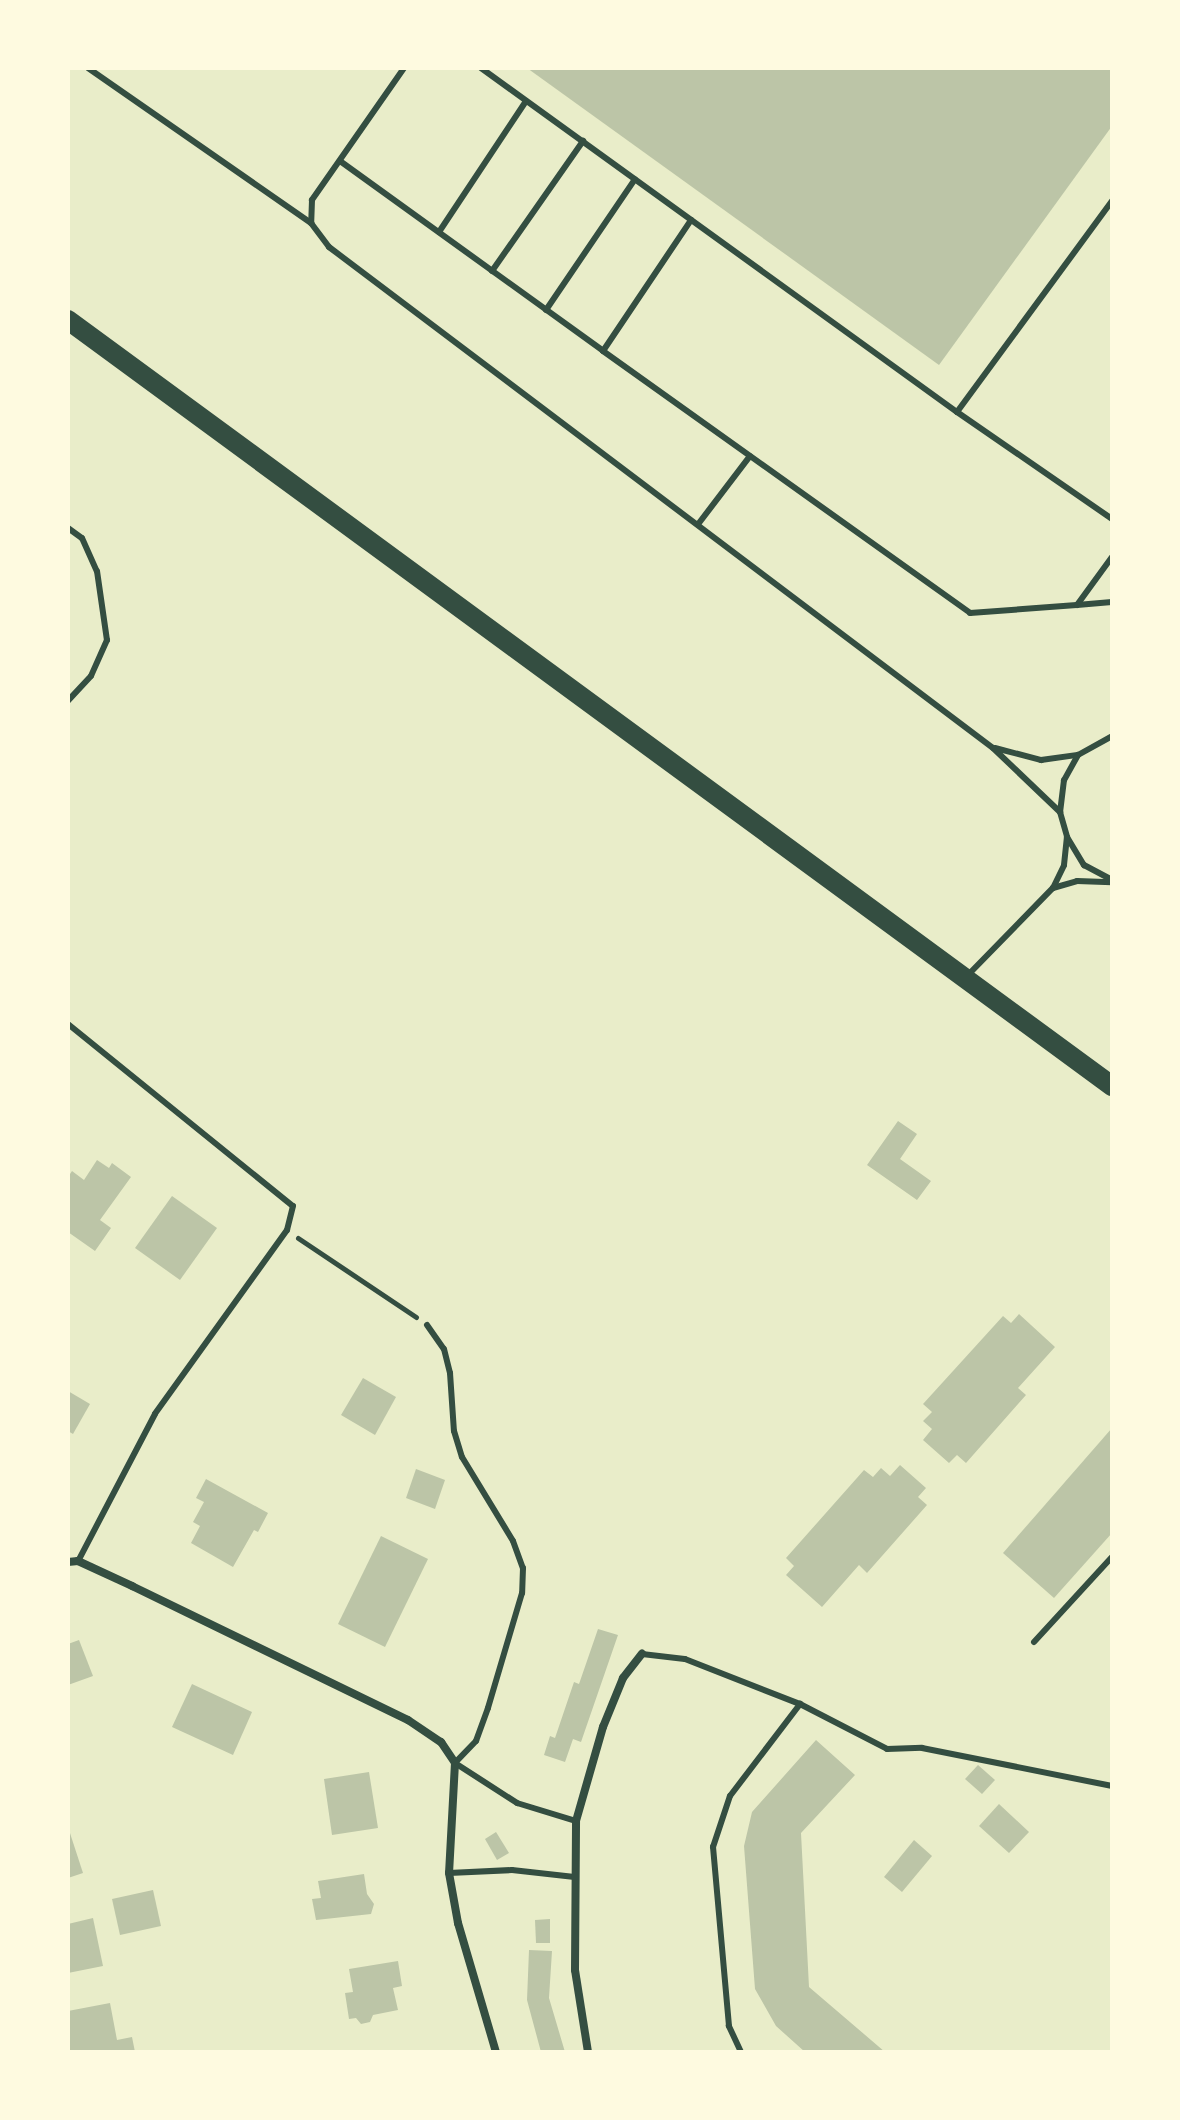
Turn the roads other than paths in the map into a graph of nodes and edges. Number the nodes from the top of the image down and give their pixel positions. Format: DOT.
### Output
graph roads {
  1 [pos="88,68"];
  2 [pos="404,68"];
  3 [pos="481,68"];
  4 [pos="526,101"];
  5 [pos="583,141"];
  6 [pos="340,161"];
  7 [pos="635,179"];
  8 [pos="1112,201"];
  9 [pos="691,220"];
  10 [pos="311,223"];
  11 [pos="439,232"];
  12 [pos="492,271"];
  13 [pos="546,310"];
  14 [pos="68,320"];
  15 [pos="603,351"];
  16 [pos="957,412"];
  17 [pos="750,456"];
  18 [pos="1112,519"];
  19 [pos="699,523"];
  20 [pos="68,528"];
  21 [pos="1112,557"];
  22 [pos="1112,602"];
  23 [pos="1077,605"];
  24 [pos="68,701"];
  25 [pos="1112,736"];
  26 [pos="993,748"];
  27 [pos="1078,755"];
  28 [pos="1060,812"];
  29 [pos="1067,837"];
  30 [pos="1112,881"];
  31 [pos="1053,888"];
  32 [pos="965,979"];
  33 [pos="68,1024"];
  34 [pos="1112,1086"];
  35 [pos="427,1325"];
  36 [pos="1112,1557"];
  37 [pos="78,1561"];
  38 [pos="68,1562"];
  39 [pos="1034,1642"];
  40 [pos="642,1654"];
  41 [pos="800,1704"];
  42 [pos="455,1763"];
  43 [pos="1112,1786"];
  44 [pos="576,1821"];
  45 [pos="449,1873"];
  46 [pos="575,1877"];
  47 [pos="496,2052"];
  48 [pos="588,2052"];
  49 [pos="741,2052"];
  1 -- 10 [label="lane"];
  2 -- 6 [label="lane"];
  3 -- 4 [label="lane"];
  4 -- 5 [label="lane"];
  4 -- 11 [label="lane"];
  5 -- 7 [label="lane"];
  5 -- 12 [label="lane"];
  6 -- 10 [label="lane"];
  6 -- 11 [label="lane"];
  7 -- 9 [label="lane"];
  7 -- 13 [label="lane"];
  8 -- 16 [label="lane"];
  9 -- 15 [label="lane"];
  9 -- 16 [label="lane"];
  10 -- 19 [label="lane"];
  11 -- 12 [label="lane"];
  12 -- 13 [label="lane"];
  13 -- 15 [label="lane"];
  14 -- 32 [label="highway"];
  15 -- 17 [label="lane"];
  16 -- 18 [label="lane"];
  17 -- 19 [label="lane"];
  17 -- 23 [label="lane"];
  19 -- 26 [label="lane"];
  20 -- 24 [label="lane"];
  21 -- 23 [label="lane"];
  22 -- 23 [label="lane"];
  25 -- 27 [label="lane"];
  26 -- 27 [label="lane"];
  26 -- 28 [label="lane"];
  27 -- 28 [label="lane"];
  28 -- 29 [label="lane"];
  29 -- 30 [label="lane"];
  29 -- 31 [label="lane"];
  30 -- 31 [label="lane"];
  31 -- 32 [label="lane"];
  32 -- 34 [label="highway"];
  33 -- 37 [label="lane"];
  35 -- 42 [label="lane"];
  36 -- 39 [label="lane"];
  37 -- 38 [label="street"];
  37 -- 42 [label="street"];
  40 -- 41 [label="lane"];
  40 -- 44 [label="street"];
  41 -- 43 [label="lane"];
  41 -- 49 [label="lane"];
  42 -- 44 [label="lane"];
  42 -- 45 [label="street"];
  44 -- 46 [label="street"];
  45 -- 46 [label="lane"];
  45 -- 47 [label="street"];
  46 -- 48 [label="street"];
}
